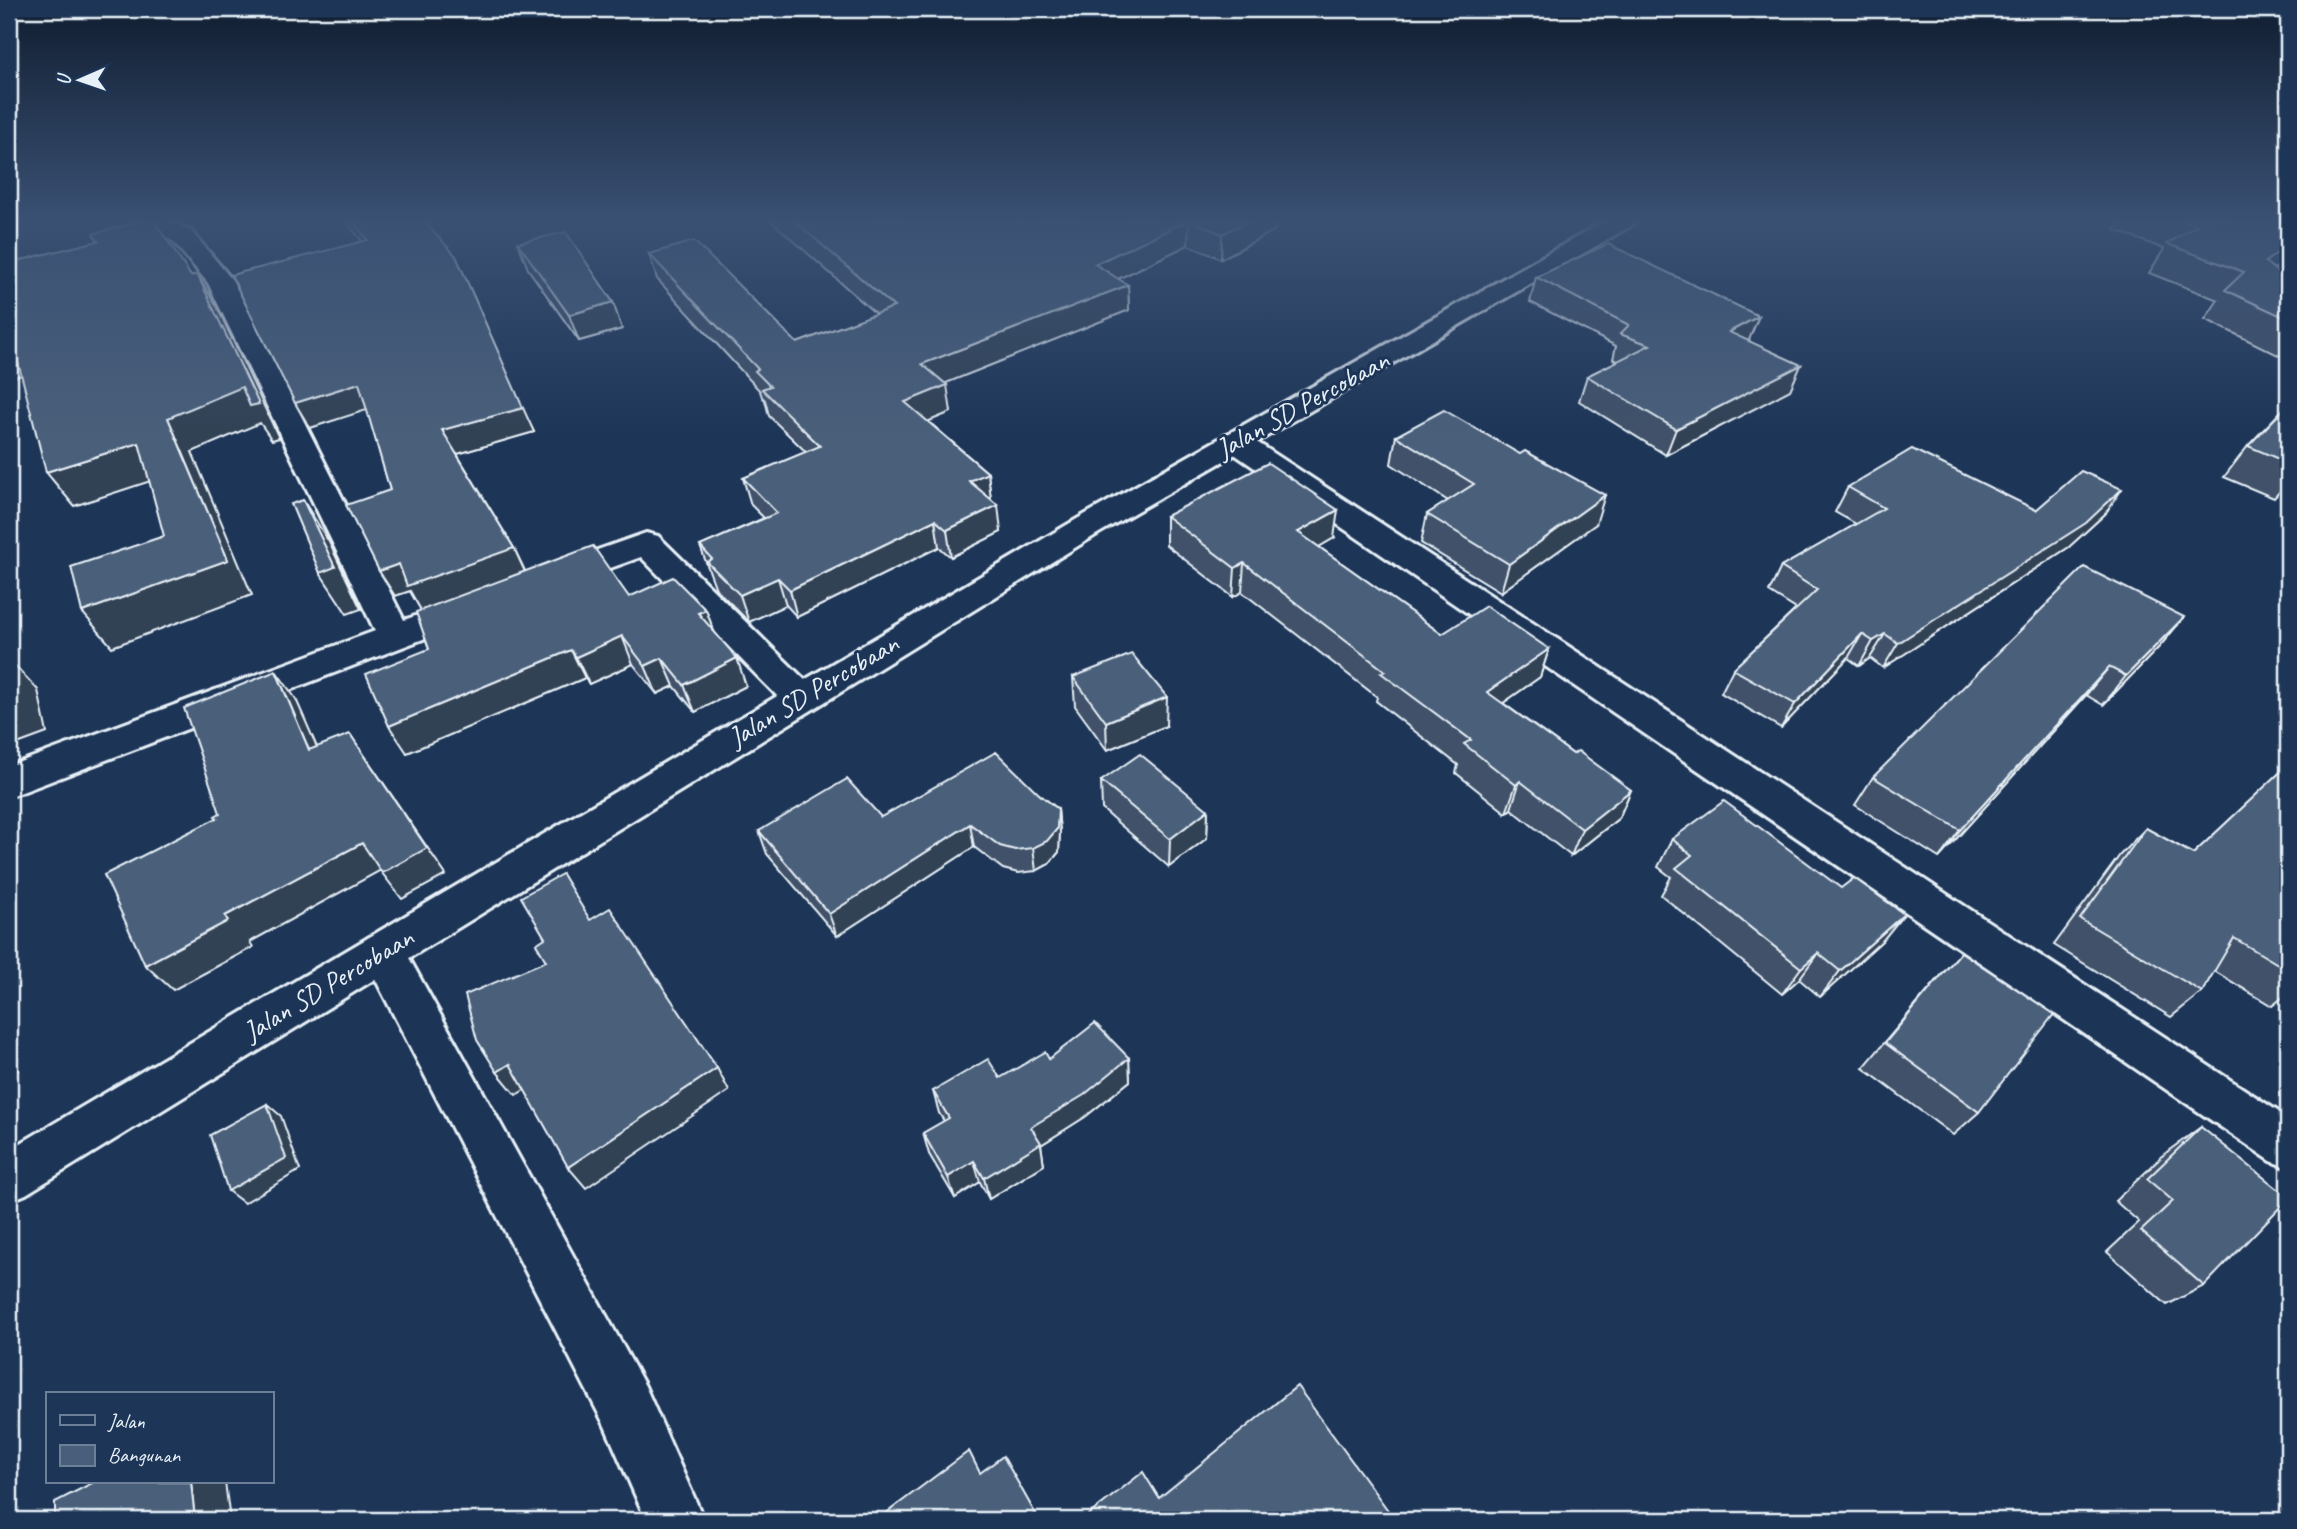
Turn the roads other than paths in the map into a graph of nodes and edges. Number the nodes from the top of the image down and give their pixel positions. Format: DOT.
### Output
graph roads {
  1 [pos="225,290"];
  2 [pos="1500,290"];
  3 [pos="1235,441"];
  4 [pos="395,637"];
  5 [pos="800,697"];
  6 [pos="9,782"];
  7 [pos="383,951"];
  8 [pos="2288,1145"];
  9 [pos="9,1177"];
  10 [pos="675,1520"];
  1 -- 4 [label="street"];
  2 -- 3 [label="street, Jalan SD Percobaan"];
  3 -- 5 [label="street, Jalan SD Percobaan"];
  3 -- 8 [label="street"];
  4 -- 5 [label="street"];
  4 -- 6 [label="street"];
  5 -- 7 [label="street, Jalan SD Percobaan"];
  7 -- 9 [label="street, Jalan SD Percobaan"];
  7 -- 10 [label="street"];
}
